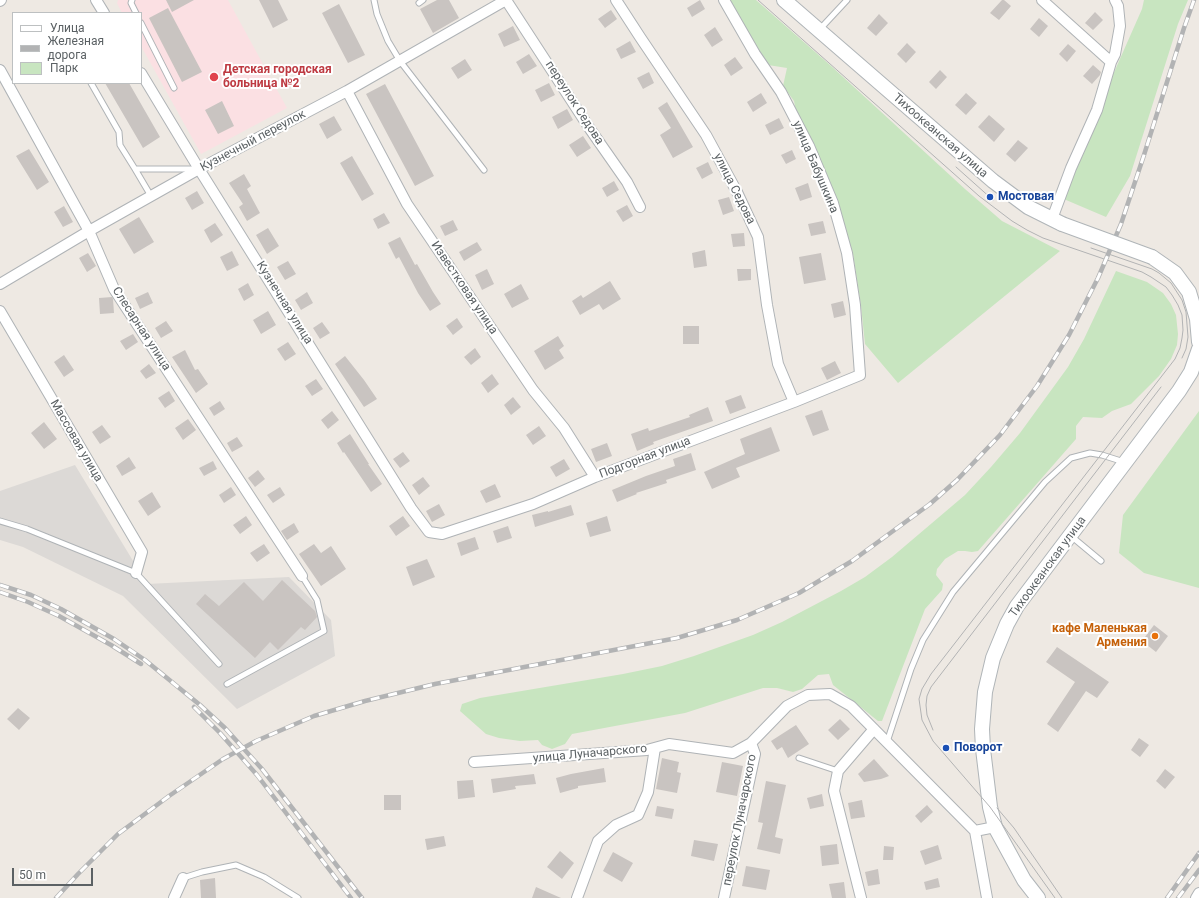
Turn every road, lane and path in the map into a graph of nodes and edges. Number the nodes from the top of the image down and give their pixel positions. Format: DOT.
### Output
graph roads {
  1 [pos="96,0"];
  2 [pos="132,0"];
  3 [pos="374,0"];
  4 [pos="506,0"];
  5 [pos="616,0"];
  6 [pos="724,0"];
  7 [pos="784,0"];
  8 [pos="847,0"];
  9 [pos="1042,0"];
  10 [pos="1115,0"];
  11 [pos="103,12"];
  12 [pos="136,12"];
  13 [pos="142,25"];
  14 [pos="818,31"];
  15 [pos="400,61"];
  16 [pos="1111,62"];
  17 [pos="0,70"];
  18 [pos="142,75"];
  19 [pos="92,84"];
  20 [pos="174,88"];
  21 [pos="347,91"];
  22 [pos="135,169"];
  23 [pos="199,169"];
  24 [pos="484,170"];
  25 [pos="151,196"];
  26 [pos="640,207"];
  27 [pos="1057,222"];
  28 [pos="89,231"];
  29 [pos="0,284"];
  30 [pos="0,310"];
  31 [pos="1199,342"];
  32 [pos="1199,349"];
  33 [pos="860,374"];
  34 [pos="794,402"];
  35 [pos="1127,463"];
  36 [pos="595,477"];
  37 [pos="0,521"];
  38 [pos="429,532"];
  39 [pos="1070,535"];
  40 [pos="1101,561"];
  41 [pos="136,573"];
  42 [pos="302,576"];
  43 [pos="219,664"];
  44 [pos="228,684"];
  45 [pos="874,729"];
  46 [pos="887,742"];
  47 [pos="751,743"];
  48 [pos="655,748"];
  49 [pos="799,758"];
  50 [pos="474,762"];
  51 [pos="838,771"];
  52 [pos="995,827"];
  53 [pos="975,831"];
  54 [pos="183,878"];
  55 [pos="1199,893"];
  56 [pos="174,898"];
  57 [pos="298,898"];
  58 [pos="577,898"];
  59 [pos="724,898"];
  60 [pos="861,898"];
  61 [pos="987,898"];
  62 [pos="1038,898"];
  63 [pos="1196,898"];
  1 -- 11 [label="street"];
  2 -- 12 [label="lane"];
  3 -- 15 [label="lane"];
  4 -- 15 [label="street, Кузнечный переулок"];
  4 -- 26 [label="street, переулок Седова"];
  5 -- 34 [label="street, улица Седова"];
  6 -- 33 [label="street, улица Бабушкина"];
  7 -- 14 [label="main road, Тихоокеанская улица"];
  8 -- 14 [label="lane"];
  9 -- 16 [label="street"];
  10 -- 16 [label="street"];
  13 -- 20 [label="lane"];
  14 -- 27 [label="main road, Тихоокеанская улица"];
  15 -- 21 [label="street, Кузнечный переулок"];
  15 -- 24 [label="lane"];
  16 -- 27 [label="street"];
  17 -- 28 [label="street, Слесарная улица"];
  18 -- 23 [label="street, Кузнечная улица"];
  19 -- 22 [label="lane"];
  21 -- 23 [label="street, Кузнечный переулок"];
  21 -- 36 [label="street, Известковая улица"];
  22 -- 23 [label="lane"];
  22 -- 25 [label="lane"];
  23 -- 25 [label="street, Кузнечный переулок"];
  23 -- 38 [label="street, Кузнечная улица"];
  25 -- 28 [label="street, Кузнечный переулок"];
  27 -- 31 [label="main road, Тихоокеанская улица, bridge"];
  28 -- 29 [label="street, Кузнечный переулок"];
  28 -- 42 [label="street, Слесарная улица"];
  30 -- 41 [label="street, Массовая улица"];
  32 -- 35 [label="main road, Тихоокеанская улица"];
  33 -- 34 [label="street, Подгорная улица"];
  34 -- 36 [label="street, Подгорная улица"];
  35 -- 39 [label="main road, Тихоокеанская улица"];
  35 -- 46 [label="lane"];
  36 -- 38 [label="street, Подгорная улица"];
  37 -- 41 [label="lane"];
  39 -- 40 [label="lane"];
  39 -- 52 [label="main road, Тихоокеанская улица"];
  41 -- 43 [label="lane"];
  42 -- 44 [label="lane"];
  45 -- 46 [label="street, улица Луначарского"];
  45 -- 47 [label="street, улица Луначарского"];
  45 -- 51 [label="street"];
  46 -- 53 [label="street, улица Луначарского"];
  47 -- 48 [label="street, улица Луначарского"];
  47 -- 59 [label="street, переулок Луначарского"];
  48 -- 50 [label="street, улица Луначарского"];
  48 -- 58 [label="street"];
  49 -- 51 [label="lane"];
  51 -- 60 [label="street"];
  52 -- 53 [label="street"];
  52 -- 62 [label="main road, Тихоокеанская улица"];
  53 -- 61 [label="street"];
  54 -- 56 [label="street"];
  54 -- 57 [label="lane"];
  55 -- 63 [label="street"];
}
